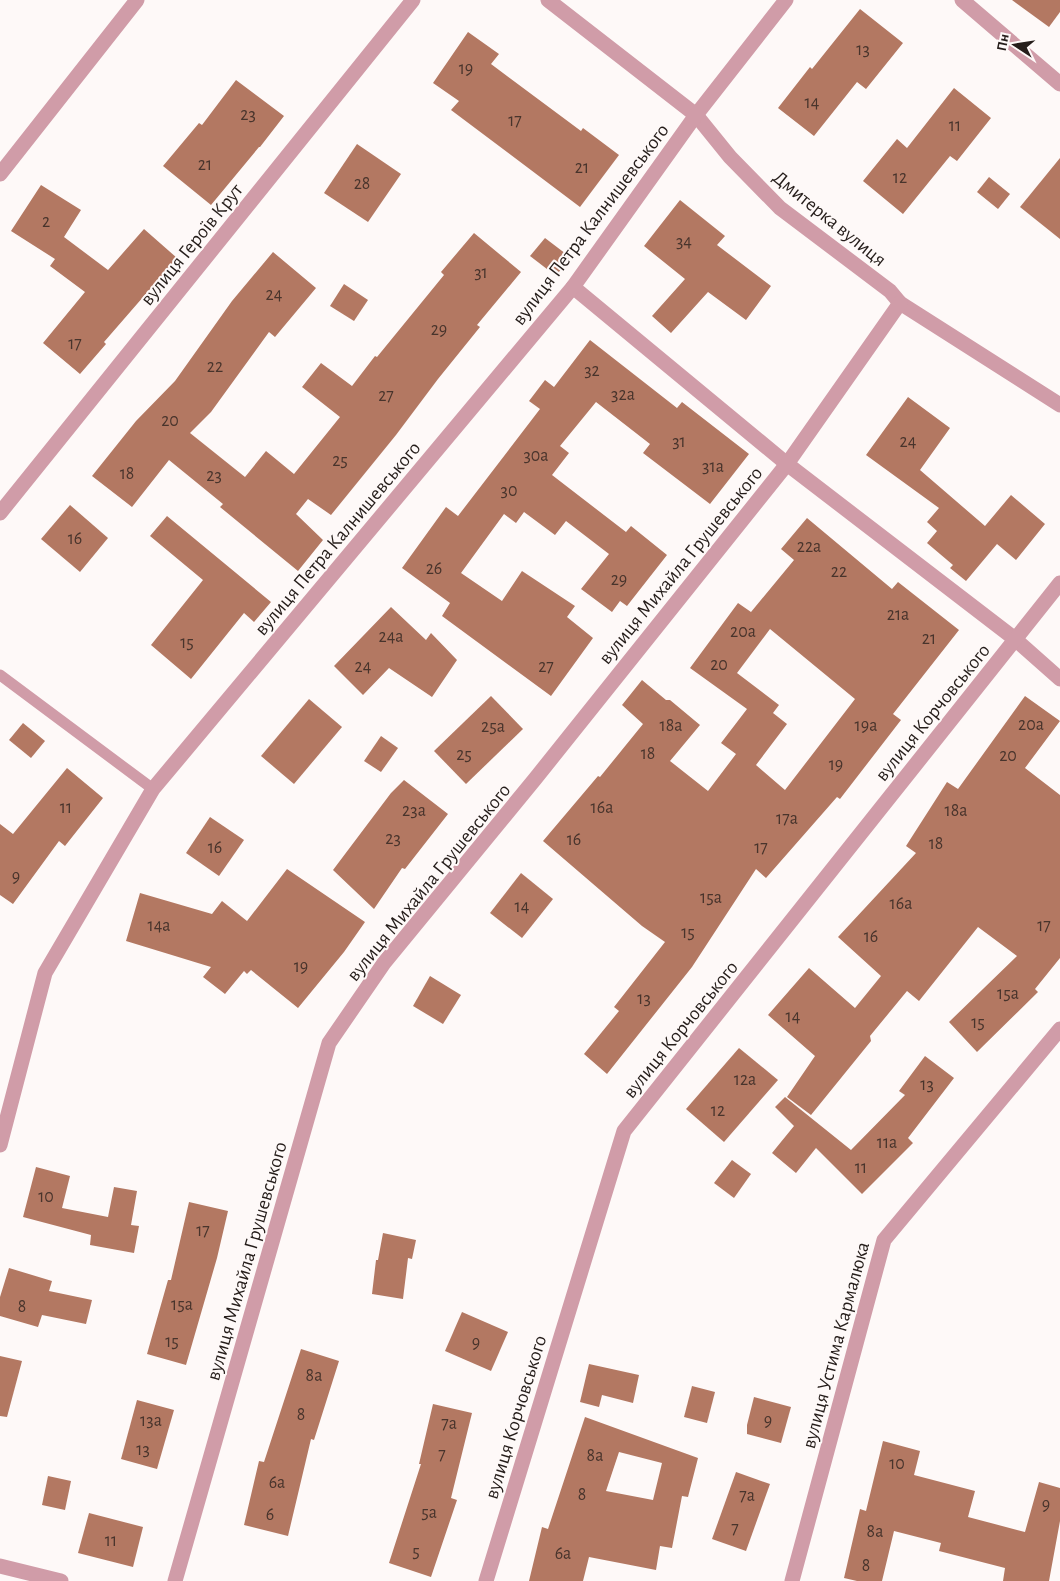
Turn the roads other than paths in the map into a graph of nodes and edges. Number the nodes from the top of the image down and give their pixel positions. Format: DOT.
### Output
graph roads {
  1 [pos="137,0"];
  2 [pos="413,0"];
  3 [pos="548,0"];
  4 [pos="786,0"];
  5 [pos="962,0"];
  6 [pos="1060,84"];
  7 [pos="696,115"];
  8 [pos="0,174"];
  9 [pos="573,287"];
  10 [pos="900,303"];
  11 [pos="1060,405"];
  12 [pos="787,464"];
  13 [pos="0,513"];
  14 [pos="1060,584"];
  15 [pos="1015,639"];
  16 [pos="0,675"];
  17 [pos="1060,679"];
  18 [pos="153,789"];
  19 [pos="1060,1029"];
  20 [pos="0,1146"];
  21 [pos="0,1566"];
  22 [pos="61,1581"];
  23 [pos="175,1581"];
  24 [pos="486,1581"];
  25 [pos="792,1581"];
  1 -- 8 [label="street"];
  2 -- 13 [label="street, вулиця Героїв Крут"];
  3 -- 7 [label="street, Дмитерка вулиця"];
  4 -- 7 [label="street, вулиця Петра Калнишевського"];
  5 -- 6 [label="street"];
  7 -- 9 [label="street, вулиця Петра Калнишевського"];
  7 -- 10 [label="street, Дмитерка вулиця"];
  9 -- 12 [label="street"];
  9 -- 18 [label="street, вулиця Петра Калнишевського"];
  10 -- 11 [label="street, Дмитерка вулиця"];
  10 -- 12 [label="street, вулиця Михайла Грушевського"];
  12 -- 15 [label="street"];
  12 -- 23 [label="street, вулиця Михайла Грушевського"];
  14 -- 15 [label="street, вулиця Корчовського"];
  15 -- 17 [label="street"];
  15 -- 24 [label="street, вулиця Корчовського"];
  16 -- 18 [label="lane"];
  18 -- 20 [label="street, вулиця Петра Калнишевського"];
  19 -- 25 [label="street, вулиця Устима Кармалюка"];
  21 -- 22 [label="street"];
}
